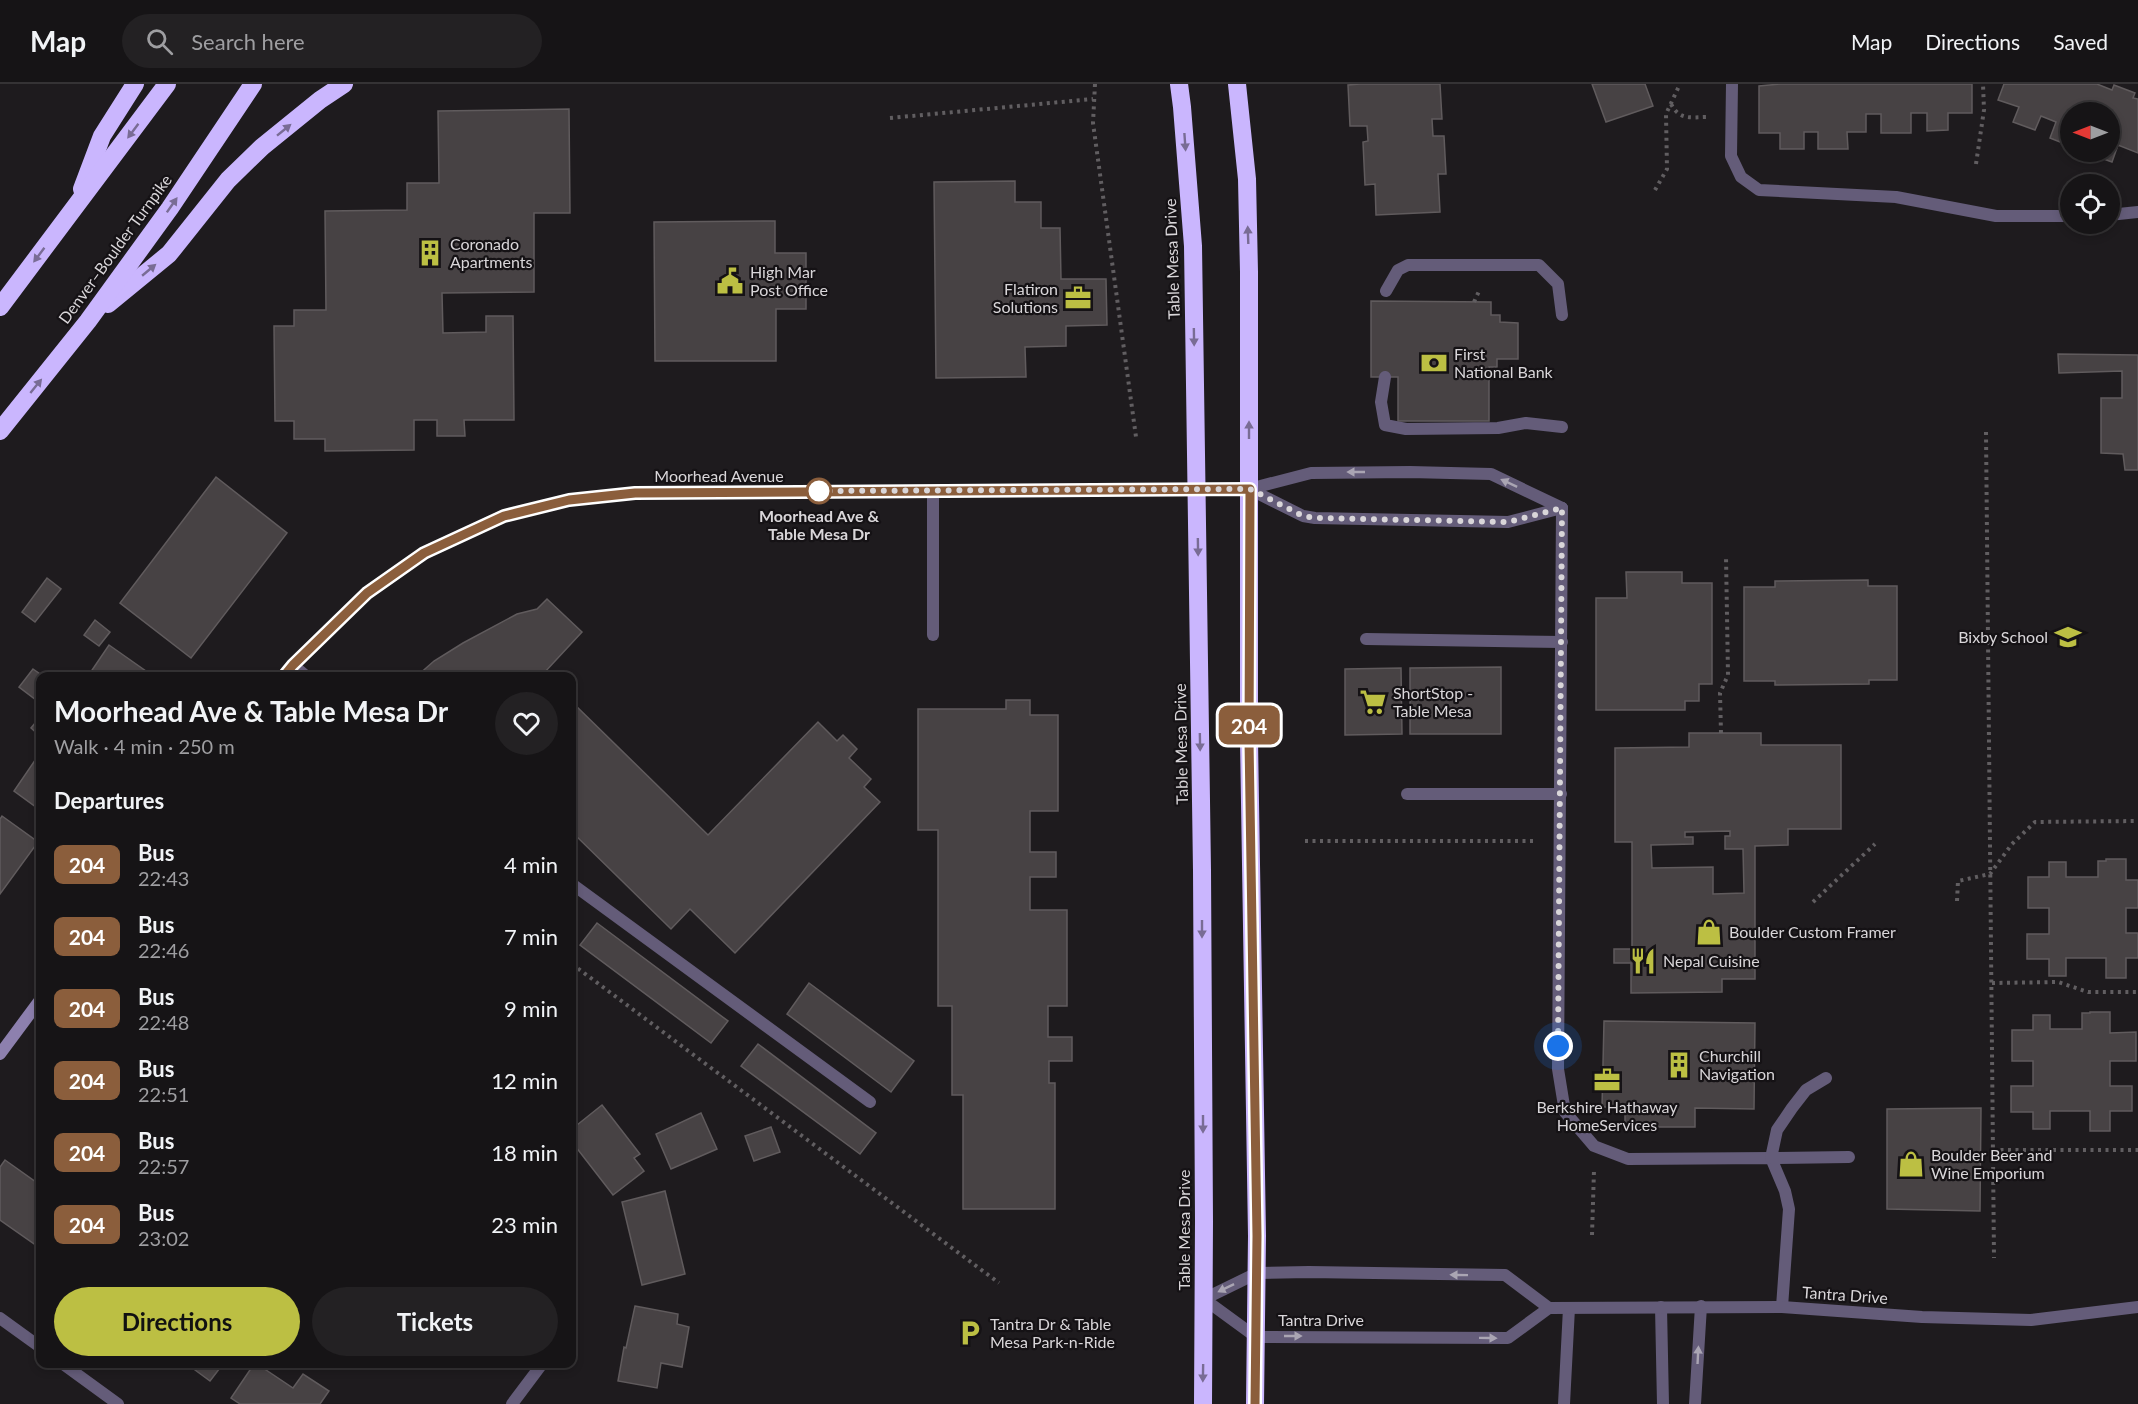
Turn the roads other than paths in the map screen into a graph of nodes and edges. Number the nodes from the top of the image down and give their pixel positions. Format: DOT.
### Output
graph roads {
  1 [pos="135,84"];
  2 [pos="167,84"];
  3 [pos="254,84"];
  4 [pos="344,84"];
  5 [pos="1179,84"];
  6 [pos="1237,84"];
  7 [pos="1732,84"];
  8 [pos="75,209"];
  9 [pos="2138,212"];
  10 [pos="2120,214"];
  11 [pos="2060,216"];
  12 [pos="1386,291"];
  13 [pos="0,307"];
  14 [pos="1562,315"];
  15 [pos="88,321"];
  16 [pos="1386,377"];
  17 [pos="1562,427"];
  18 [pos="0,431"];
  19 [pos="1197,488"];
  20 [pos="1250,489"];
  21 [pos="933,491"];
  22 [pos="1562,508"];
  23 [pos="933,635"];
  24 [pos="1366,639"];
  25 [pos="1562,642"];
  26 [pos="293,665"];
  27 [pos="287,672"];
  28 [pos="301,672"];
  29 [pos="1407,795"];
  30 [pos="1561,795"];
  31 [pos="576,887"];
  32 [pos="36,1005"];
  33 [pos="0,1054"];
  34 [pos="1826,1078"];
  35 [pos="870,1102"];
  36 [pos="1849,1157"];
  37 [pos="1771,1158"];
  38 [pos="1257,1273"];
  39 [pos="1204,1299"];
  40 [pos="1701,1306"];
  41 [pos="1661,1307"];
  42 [pos="1782,1307"];
  43 [pos="2138,1307"];
  44 [pos="1549,1308"];
  45 [pos="1569,1308"];
  46 [pos="0,1318"];
  47 [pos="1256,1337"];
  48 [pos="36,1344"];
  49 [pos="68,1368"];
  50 [pos="539,1368"];
  51 [pos="118,1404"];
  52 [pos="512,1404"];
  53 [pos="1203,1404"];
  54 [pos="1255,1404"];
  55 [pos="1564,1404"];
  56 [pos="1663,1404"];
  57 [pos="1695,1404"];
  1 -- 8 [label="highway"];
  2 -- 8 [label="highway, one-way"];
  15 -- 3 [label="highway, Denver–Boulder Turnpike, one-way"];
  15 -- 4 [label="highway, one-way"];
  5 -- 19 [label="highway, Table Mesa Drive, one-way"];
  20 -- 6 [label="highway, one-way"];
  7 -- 11 [label="street"];
  8 -- 13 [label="highway, one-way"];
  9 -- 10 [label="street"];
  12 -- 14 [label="street"];
  18 -- 15 [label="highway, Denver–Boulder Turnpike, one-way"];
  16 -- 17 [label="street"];
  19 -- 20 [label="street, Moorhead Avenue"];
  19 -- 21 [label="street, Moorhead Avenue"];
  19 -- 39 [label="highway, Table Mesa Drive, one-way"];
  20 -- 22 [label="street"];
  22 -- 20 [label="street, one-way"];
  20 -- 38 [label="highway"];
  21 -- 23 [label="street"];
  21 -- 26 [label="street, Moorhead Avenue"];
  22 -- 25 [label="street"];
  24 -- 25 [label="street"];
  25 -- 30 [label="street"];
  26 -- 27 [label="street, Moorhead Avenue"];
  26 -- 28 [label="street"];
  29 -- 30 [label="street"];
  30 -- 37 [label="street"];
  31 -- 35 [label="street"];
  32 -- 33 [label="street"];
  34 -- 37 [label="street"];
  36 -- 37 [label="street"];
  37 -- 42 [label="street"];
  38 -- 39 [label="street, one-way"];
  44 -- 38 [label="street, one-way"];
  38 -- 47 [label="highway"];
  39 -- 47 [label="street, Tantra Drive"];
  39 -- 53 [label="highway, Table Mesa Drive, one-way"];
  40 -- 41 [label="street, Tantra Drive"];
  40 -- 42 [label="street, Tantra Drive"];
  57 -- 40 [label="street, one-way"];
  41 -- 45 [label="street, Tantra Drive"];
  41 -- 56 [label="street"];
  42 -- 43 [label="street, Tantra Drive"];
  44 -- 45 [label="street, Tantra Drive"];
  47 -- 44 [label="street, Tantra Drive, one-way"];
  45 -- 55 [label="street"];
  46 -- 48 [label="street"];
  47 -- 54 [label="highway"];
  49 -- 51 [label="street"];
  50 -- 52 [label="street"];
}
